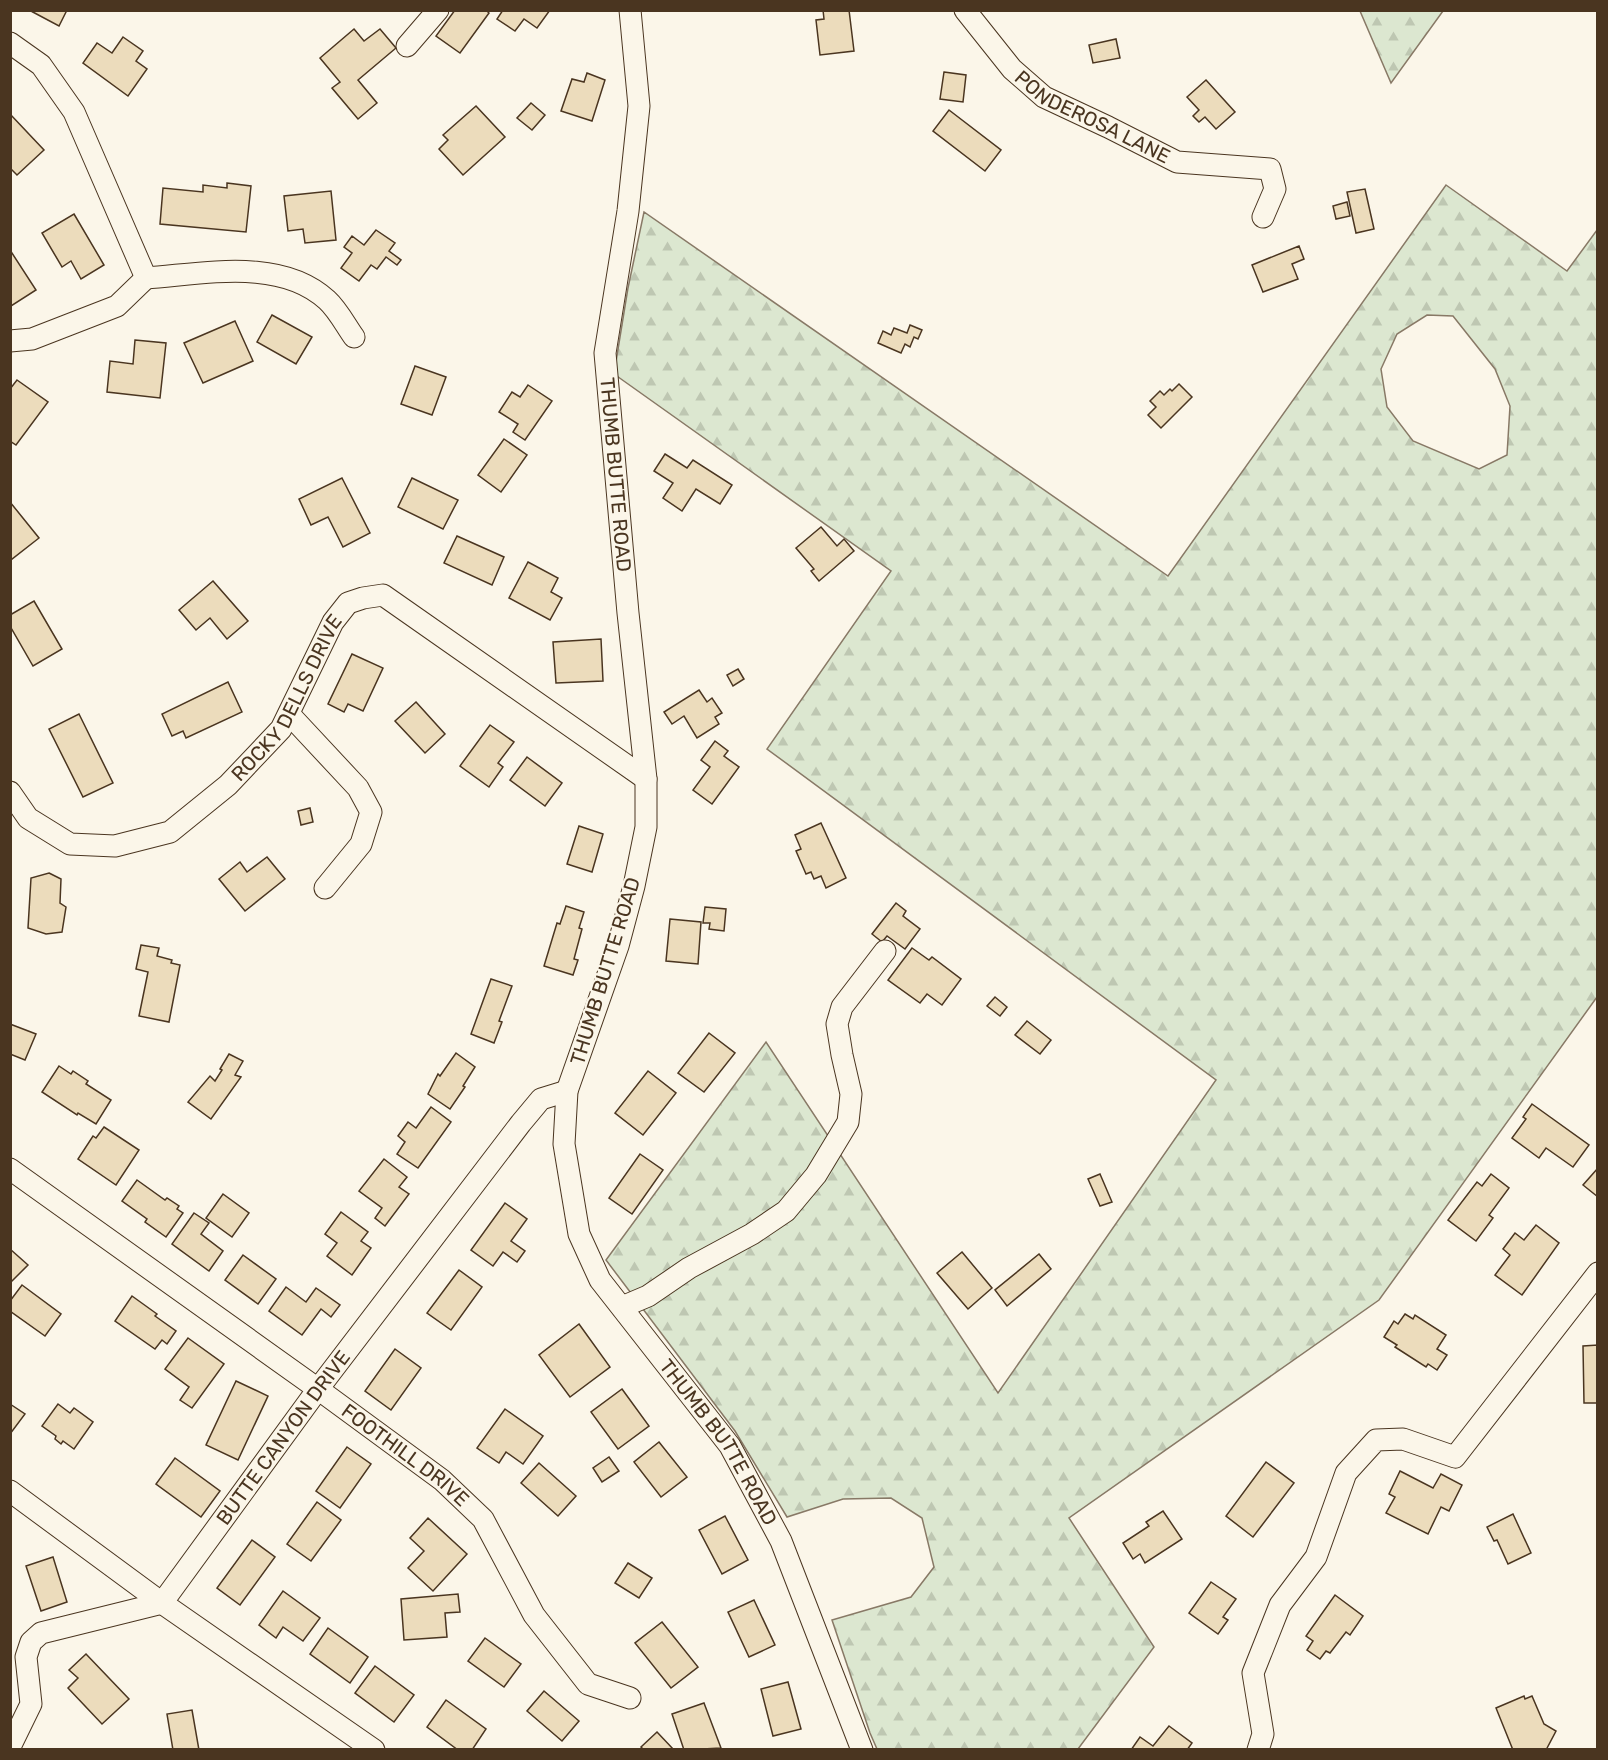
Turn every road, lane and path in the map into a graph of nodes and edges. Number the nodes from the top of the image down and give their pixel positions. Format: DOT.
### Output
graph roads {
  1 [pos="438,10"];
  2 [pos="630,10"];
  3 [pos="966,10"];
  4 [pos="10,42"];
  5 [pos="407,46"];
  6 [pos="1263,217"];
  7 [pos="146,278"];
  8 [pos="354,337"];
  9 [pos="10,341"];
  10 [pos="289,714"];
  11 [pos="646,779"];
  12 [pos="10,792"];
  13 [pos="325,888"];
  14 [pos="885,951"];
  15 [pos="567,1091"];
  16 [pos="10,1169"];
  17 [pos="1598,1273"];
  18 [pos="622,1307"];
  19 [pos="318,1389"];
  20 [pos="10,1491"];
  21 [pos="162,1603"];
  22 [pos="630,1698"];
  23 [pos="10,1747"];
  24 [pos="374,1749"];
  25 [pos="862,1749"];
  26 [pos="1257,1749"];
  1 -- 5 [label="street"];
  2 -- 11 [label="street, THUMB BUTTE ROAD"];
  3 -- 6 [label="street, PONDEROSA LANE"];
  4 -- 7 [label="street"];
  7 -- 8 [label="street"];
  7 -- 9 [label="street"];
  10 -- 11 [label="street, ROCKY DELLS DRIVE"];
  10 -- 12 [label="street, ROCKY DELLS DRIVE"];
  10 -- 13 [label="street"];
  11 -- 15 [label="street, THUMB BUTTE ROAD"];
  14 -- 18 [label="street"];
  15 -- 18 [label="street, THUMB BUTTE ROAD"];
  15 -- 19 [label="street, BUTTE CANYON DRIVE"];
  16 -- 19 [label="street, FOOTHILL DRIVE"];
  17 -- 26 [label="street"];
  18 -- 25 [label="street, THUMB BUTTE ROAD"];
  19 -- 21 [label="street, BUTTE CANYON DRIVE"];
  19 -- 22 [label="street, FOOTHILL DRIVE"];
  20 -- 21 [label="street"];
  21 -- 23 [label="street"];
  21 -- 24 [label="street"];
}
